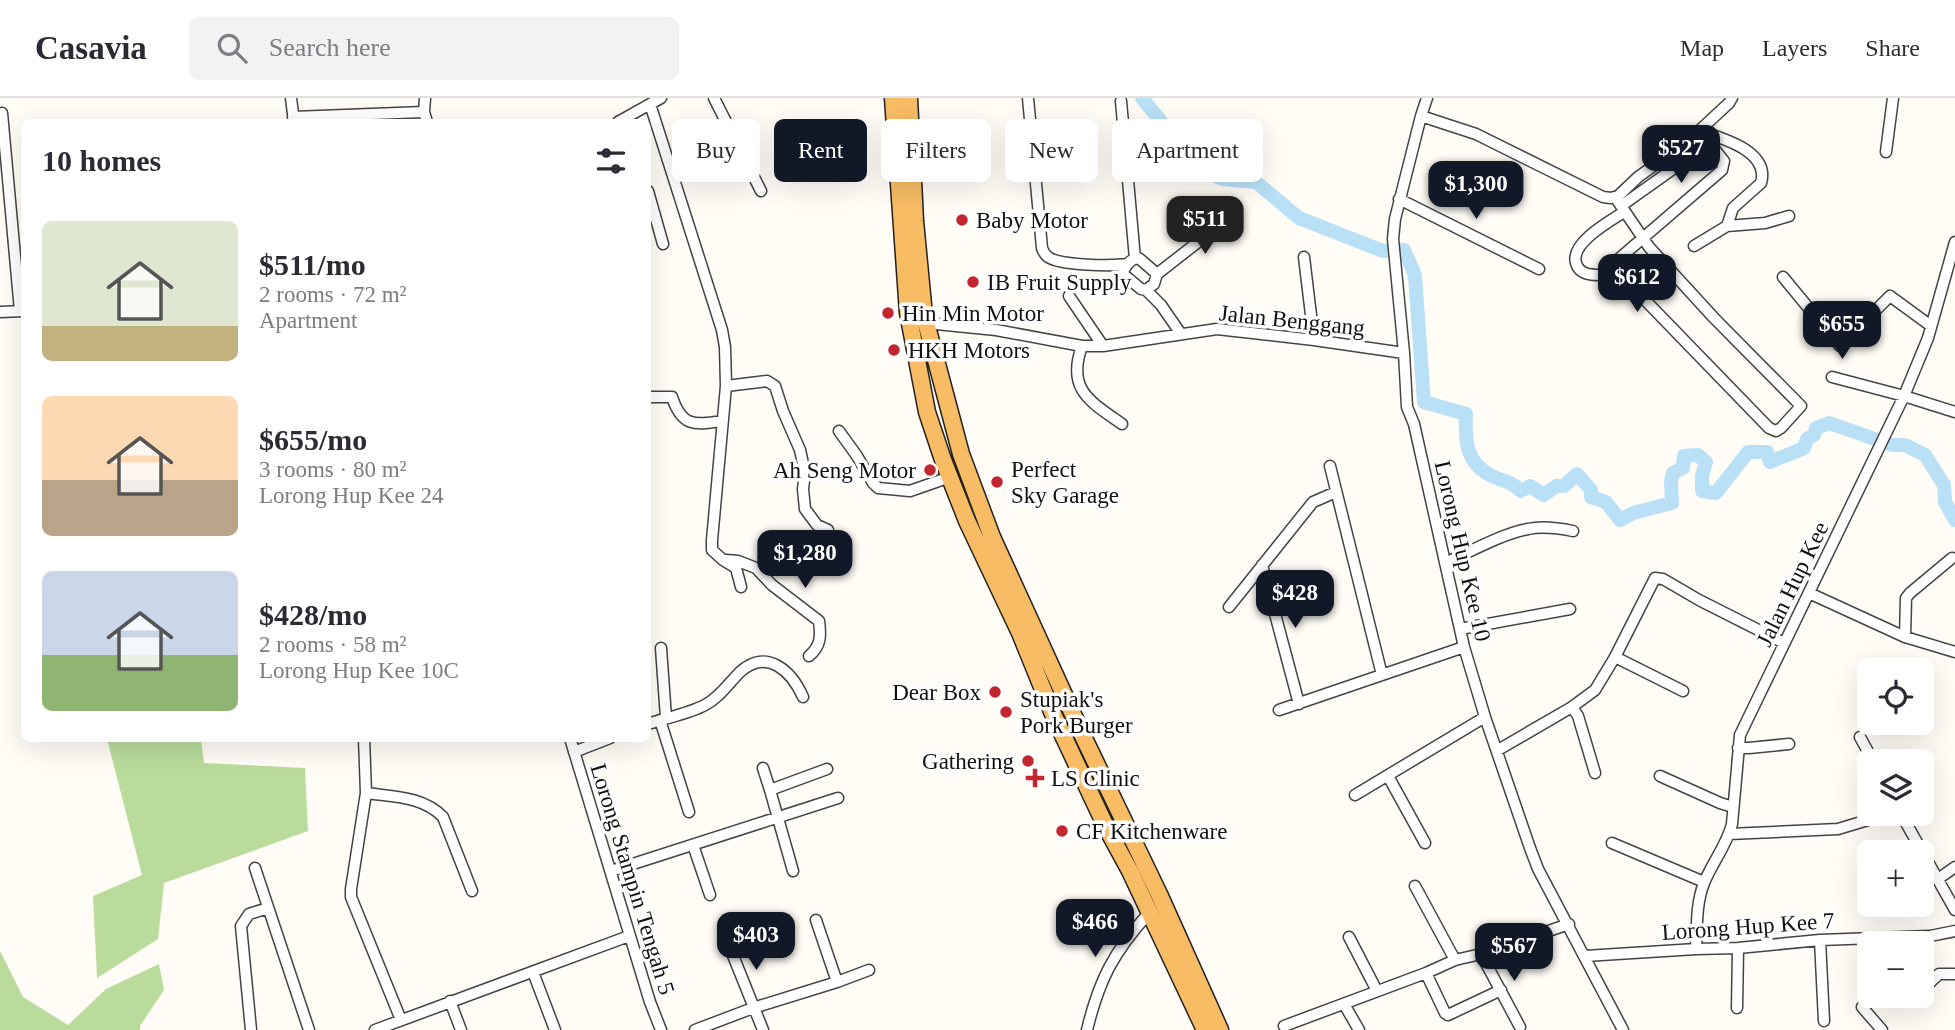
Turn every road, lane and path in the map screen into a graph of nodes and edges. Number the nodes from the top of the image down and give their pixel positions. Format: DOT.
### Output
graph roads {
  1 [pos="291,98"];
  2 [pos="425,98"];
  3 [pos="661,98"];
  4 [pos="714,98"];
  5 [pos="893,98"];
  6 [pos="909,98"];
  7 [pos="1028,98"];
  8 [pos="1427,98"];
  9 [pos="1732,98"];
  10 [pos="1893,98"];
  11 [pos="1121,102"];
  12 [pos="650,104"];
  13 [pos="2,113"];
  14 [pos="1421,116"];
  15 [pos="426,117"];
  16 [pos="293,119"];
  17 [pos="337,119"];
  18 [pos="628,119"];
  19 [pos="1700,131"];
  20 [pos="1688,142"];
  21 [pos="1696,152"];
  22 [pos="1886,152"];
  23 [pos="761,191"];
  24 [pos="1399,199"];
  25 [pos="651,202"];
  26 [pos="1620,205"];
  27 [pos="12,210"];
  28 [pos="0,211"];
  29 [pos="1234,214"];
  30 [pos="1789,216"];
  31 [pos="1727,226"];
  32 [pos="1642,239"];
  33 [pos="1955,242"];
  34 [pos="663,244"];
  35 [pos="1694,246"];
  36 [pos="1304,257"];
  37 [pos="1131,261"];
  38 [pos="1106,266"];
  39 [pos="1612,266"];
  40 [pos="1539,269"];
  41 [pos="1157,274"];
  42 [pos="1124,276"];
  43 [pos="1783,277"];
  44 [pos="1149,288"];
  45 [pos="1069,296"];
  46 [pos="21,301"];
  47 [pos="21,311"];
  48 [pos="0,312"];
  49 [pos="926,323"];
  50 [pos="1931,326"];
  51 [pos="1181,334"];
  52 [pos="1314,340"];
  53 [pos="1082,346"];
  54 [pos="1103,346"];
  55 [pos="1404,353"];
  56 [pos="1832,377"];
  57 [pos="726,386"];
  58 [pos="1903,396"];
  59 [pos="651,397"];
  60 [pos="1955,412"];
  61 [pos="722,421"];
  62 [pos="1122,424"];
  63 [pos="839,431"];
  64 [pos="1330,466"];
  65 [pos="950,477"];
  66 [pos="1336,492"];
  67 [pos="828,530"];
  68 [pos="1573,531"];
  69 [pos="1952,558"];
  70 [pos="723,559"];
  71 [pos="1445,563"];
  72 [pos="1262,565"];
  73 [pos="741,587"];
  74 [pos="1809,593"];
  75 [pos="1229,607"];
  76 [pos="1570,609"];
  77 [pos="1461,629"];
  78 [pos="1905,637"];
  79 [pos="1784,643"];
  80 [pos="1464,647"];
  81 [pos="661,648"];
  82 [pos="1955,652"];
  83 [pos="809,656"];
  84 [pos="1615,657"];
  85 [pos="1382,675"];
  86 [pos="1683,691"];
  87 [pos="803,697"];
  88 [pos="1299,704"];
  89 [pos="1572,707"];
  90 [pos="1279,710"];
  91 [pos="1485,717"];
  92 [pos="663,718"];
  93 [pos="651,723"];
  94 [pos="1860,737"];
  95 [pos="364,742"];
  96 [pos="571,742"];
  97 [pos="600,742"];
  98 [pos="1789,744"];
  99 [pos="1738,748"];
  100 [pos="1866,749"];
  101 [pos="1498,750"];
  102 [pos="575,752"];
  103 [pos="763,768"];
  104 [pos="827,769"];
  105 [pos="1595,773"];
  106 [pos="1388,776"];
  107 [pos="1660,776"];
  108 [pos="770,790"];
  109 [pos="366,793"];
  110 [pos="1355,795"];
  111 [pos="838,798"];
  112 [pos="1733,807"];
  113 [pos="689,812"];
  114 [pos="777,818"];
  115 [pos="1857,823"];
  116 [pos="1908,826"];
  117 [pos="1729,834"];
  118 [pos="1425,843"];
  119 [pos="1612,843"];
  120 [pos="693,845"];
  121 [pos="1955,867"];
  122 [pos="255,868"];
  123 [pos="611,871"];
  124 [pos="793,871"];
  125 [pos="1938,879"];
  126 [pos="1704,882"];
  127 [pos="1415,886"];
  128 [pos="472,891"];
  129 [pos="710,895"];
  130 [pos="268,908"];
  131 [pos="1955,910"];
  132 [pos="1149,912"];
  133 [pos="816,920"];
  134 [pos="1569,924"];
  135 [pos="1955,931"];
  136 [pos="629,936"];
  137 [pos="1349,937"];
  138 [pos="1820,940"];
  139 [pos="730,947"];
  140 [pos="1696,948"];
  141 [pos="1738,948"];
  142 [pos="1481,954"];
  143 [pos="1614,954"];
  144 [pos="1585,956"];
  145 [pos="1455,960"];
  146 [pos="869,970"];
  147 [pos="533,972"];
  148 [pos="1426,973"];
  149 [pos="1594,973"];
  150 [pos="1955,974"];
  151 [pos="1934,979"];
  152 [pos="837,982"];
  153 [pos="1500,990"];
  154 [pos="1377,991"];
  155 [pos="450,1002"];
  156 [pos="1344,1004"];
  157 [pos="754,1008"];
  158 [pos="1737,1008"];
  159 [pos="1862,1008"];
  160 [pos="401,1020"];
  161 [pos="1824,1021"];
  162 [pos="1284,1026"];
  163 [pos="1520,1027"];
  164 [pos="251,1030"];
  165 [pos="309,1030"];
  166 [pos="374,1030"];
  167 [pos="461,1030"];
  168 [pos="555,1030"];
  169 [pos="661,1030"];
  170 [pos="695,1030"];
  171 [pos="763,1030"];
  172 [pos="1087,1030"];
  173 [pos="1205,1030"];
  174 [pos="1220,1030"];
  175 [pos="1359,1030"];
  176 [pos="1623,1030"];
  177 [pos="1882,1030"];
  1 -- 16 [label="street"];
  2 -- 15 [label="street"];
  3 -- 12 [label="street"];
  4 -- 23 [label="street"];
  5 -- 65 [label="highway"];
  6 -- 49 [label="highway"];
  7 -- 38 [label="street"];
  8 -- 14 [label="street, Lorong Hup Kee 10"];
  9 -- 19 [label="street"];
  10 -- 22 [label="street"];
  11 -- 37 [label="street"];
  12 -- 18 [label="street"];
  12 -- 57 [label="street"];
  13 -- 27 [label="street"];
  14 -- 24 [label="street, Lorong Hup Kee 10"];
  14 -- 26 [label="street"];
  15 -- 17 [label="street"];
  19 -- 20 [label="street"];
  19 -- 31 [label="street"];
  20 -- 21 [label="street"];
  20 -- 26 [label="street"];
  21 -- 26 [label="street"];
  21 -- 32 [label="street"];
  24 -- 40 [label="street"];
  24 -- 55 [label="street, Lorong Hup Kee 10"];
  25 -- 34 [label="street"];
  26 -- 32 [label="street"];
  26 -- 39 [label="street"];
  27 -- 28 [label="street"];
  27 -- 46 [label="street"];
  29 -- 41 [label="street"];
  30 -- 31 [label="street"];
  31 -- 35 [label="street"];
  32 -- 39 [label="street"];
  32 -- 39 [label="street"];
  33 -- 50 [label="street, Jalan Hup Kee"];
  36 -- 52 [label="street"];
  37 -- 38 [label="street"];
  37 -- 41 [label="street"];
  37 -- 42 [label="street"];
  38 -- 42 [label="street"];
  41 -- 44 [label="street"];
  42 -- 44 [label="street"];
  43 -- 50 [label="street"];
  44 -- 51 [label="street"];
  45 -- 54 [label="street"];
  47 -- 48 [label="street"];
  49 -- 53 [label="street, Jalan Benggang"];
  49 -- 174 [label="highway"];
  50 -- 58 [label="street, Jalan Hup Kee"];
  51 -- 52 [label="street, Jalan Benggang"];
  51 -- 54 [label="street, Jalan Benggang"];
  52 -- 55 [label="street, Jalan Benggang"];
  53 -- 54 [label="street, Jalan Benggang"];
  53 -- 62 [label="street"];
  55 -- 71 [label="street, Lorong Hup Kee 10"];
  56 -- 58 [label="street"];
  57 -- 61 [label="street"];
  57 -- 67 [label="street"];
  58 -- 60 [label="street"];
  58 -- 74 [label="street, Jalan Hup Kee"];
  59 -- 61 [label="street"];
  61 -- 70 [label="street"];
  63 -- 65 [label="street"];
  64 -- 66 [label="street"];
  65 -- 132 [label="highway"];
  66 -- 72 [label="street"];
  66 -- 85 [label="street"];
  68 -- 71 [label="street"];
  69 -- 78 [label="street"];
  70 -- 73 [label="street"];
  70 -- 83 [label="street"];
  71 -- 77 [label="street, Lorong Hup Kee 10"];
  72 -- 75 [label="street"];
  72 -- 88 [label="street"];
  74 -- 78 [label="street"];
  74 -- 79 [label="street, Jalan Hup Kee"];
  76 -- 77 [label="street"];
  77 -- 80 [label="street, Lorong Hup Kee 10"];
  78 -- 82 [label="street"];
  79 -- 84 [label="street"];
  79 -- 99 [label="street, Jalan Hup Kee"];
  80 -- 85 [label="street"];
  80 -- 91 [label="street, Lorong Hup Kee 10"];
  81 -- 92 [label="street"];
  84 -- 86 [label="street"];
  84 -- 89 [label="street"];
  85 -- 88 [label="street"];
  87 -- 92 [label="street"];
  88 -- 90 [label="street"];
  89 -- 101 [label="street"];
  89 -- 105 [label="street"];
  91 -- 101 [label="street, Lorong Hup Kee 10"];
  91 -- 106 [label="street"];
  92 -- 93 [label="street"];
  92 -- 113 [label="street"];
  94 -- 100 [label="street"];
  95 -- 109 [label="street"];
  96 -- 102 [label="street, Lorong Stampin Tengah 5"];
  97 -- 102 [label="street"];
  98 -- 99 [label="street"];
  99 -- 112 [label="street, Jalan Hup Kee"];
  101 -- 134 [label="street, Lorong Hup Kee 10"];
  102 -- 123 [label="street, Lorong Stampin Tengah 5"];
  103 -- 108 [label="street"];
  104 -- 108 [label="street"];
  106 -- 110 [label="street"];
  106 -- 118 [label="street"];
  107 -- 112 [label="street"];
  108 -- 114 [label="street"];
  109 -- 128 [label="street"];
  109 -- 160 [label="street"];
  111 -- 114 [label="street"];
  112 -- 117 [label="street, Jalan Hup Kee"];
  114 -- 120 [label="street"];
  114 -- 124 [label="street"];
  115 -- 117 [label="street"];
  116 -- 125 [label="street"];
  117 -- 126 [label="street, Jalan Hup Kee"];
  119 -- 126 [label="street"];
  120 -- 123 [label="street"];
  120 -- 129 [label="street"];
  121 -- 125 [label="street"];
  122 -- 130 [label="street"];
  123 -- 136 [label="street, Lorong Stampin Tengah 5"];
  125 -- 131 [label="street"];
  126 -- 140 [label="street, Jalan Hup Kee"];
  127 -- 145 [label="street"];
  130 -- 164 [label="street"];
  130 -- 165 [label="street"];
  132 -- 172 [label="street"];
  132 -- 173 [label="highway"];
  133 -- 152 [label="street"];
  134 -- 142 [label="street"];
  134 -- 144 [label="street, Lorong Hup Kee 10"];
  135 -- 138 [label="street, Lorong Hup Kee 7"];
  136 -- 147 [label="street"];
  136 -- 169 [label="street, Lorong Stampin Tengah 5"];
  137 -- 154 [label="street"];
  138 -- 141 [label="street, Lorong Hup Kee 7"];
  138 -- 161 [label="street"];
  139 -- 157 [label="street"];
  140 -- 141 [label="street, Lorong Hup Kee 7"];
  140 -- 143 [label="street, Lorong Hup Kee 7"];
  141 -- 158 [label="street"];
  142 -- 145 [label="street"];
  142 -- 153 [label="street"];
  143 -- 144 [label="street, Lorong Hup Kee 7"];
  143 -- 149 [label="street"];
  144 -- 149 [label="street"];
  145 -- 148 [label="street"];
  146 -- 152 [label="street"];
  147 -- 155 [label="street"];
  147 -- 168 [label="street"];
  148 -- 153 [label="street"];
  148 -- 154 [label="street"];
  149 -- 176 [label="street"];
  150 -- 151 [label="street"];
  152 -- 157 [label="street"];
  153 -- 163 [label="street"];
  154 -- 156 [label="street"];
  155 -- 160 [label="street"];
  155 -- 167 [label="street"];
  156 -- 162 [label="street"];
  156 -- 175 [label="street"];
  157 -- 170 [label="street"];
  157 -- 171 [label="street"];
  159 -- 177 [label="street"];
  160 -- 166 [label="street"];
}
